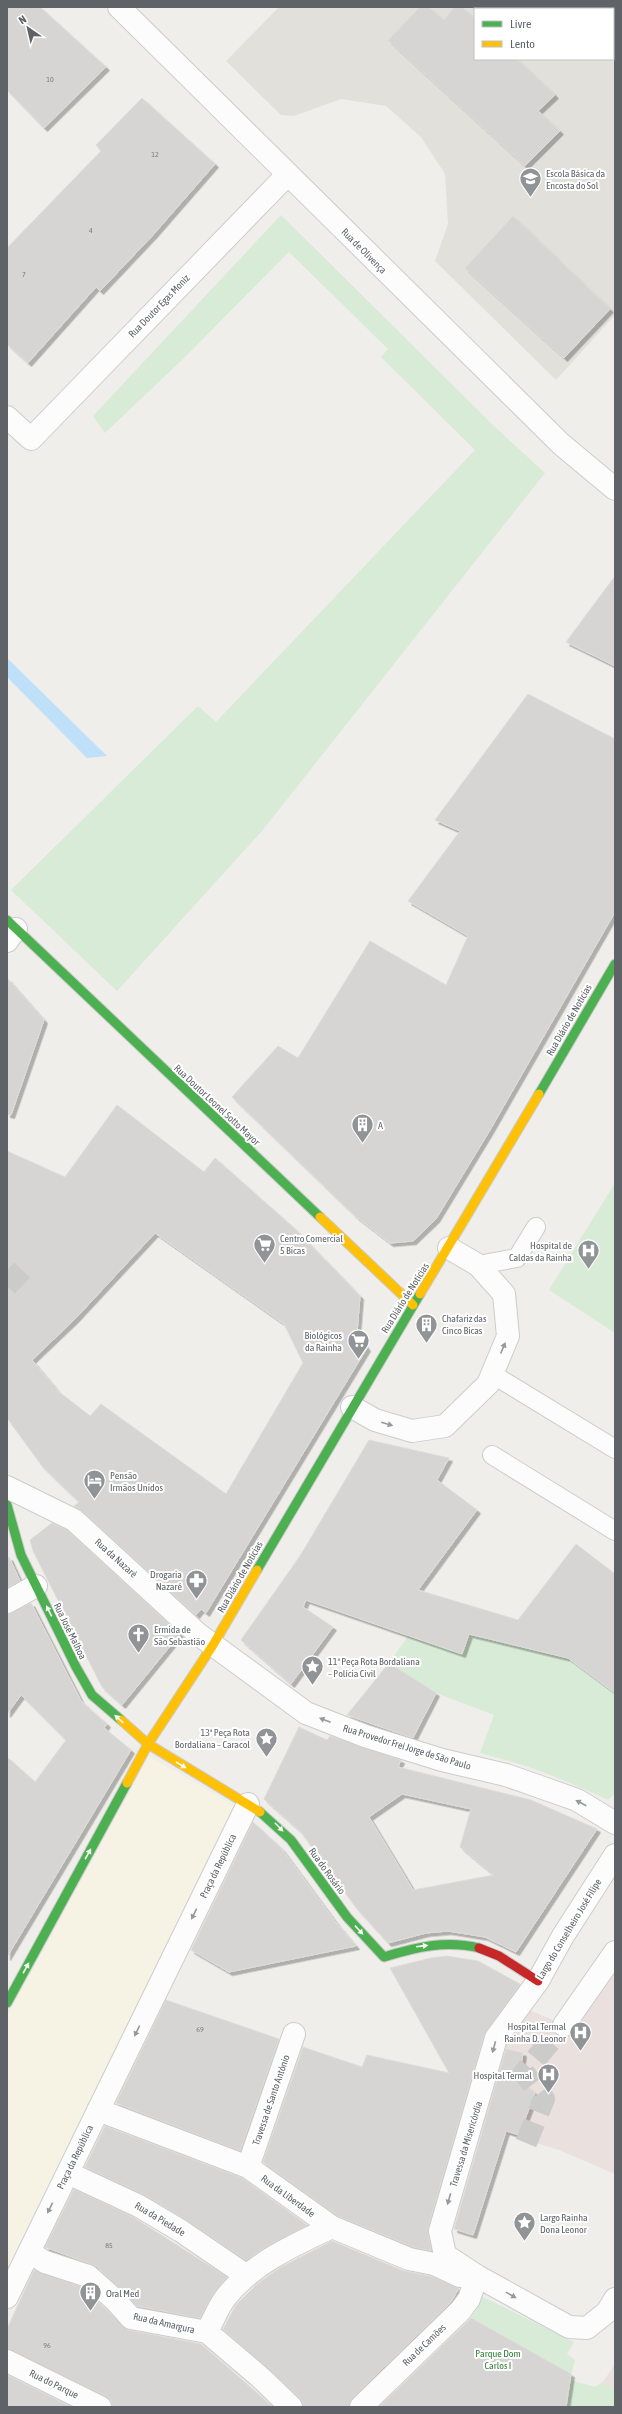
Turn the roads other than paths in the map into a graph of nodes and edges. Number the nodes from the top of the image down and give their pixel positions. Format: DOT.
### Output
graph roads {
  1 [pos="119,7"];
  2 [pos="288,174"];
  3 [pos="7,417"];
  4 [pos="615,489"];
  5 [pos="10,930"];
  6 [pos="615,964"];
  7 [pos="536,1227"];
  8 [pos="449,1248"];
  9 [pos="478,1265"];
  10 [pos="413,1305"];
  11 [pos="492,1374"];
  12 [pos="352,1407"];
  13 [pos="615,1449"];
  14 [pos="492,1455"];
  15 [pos="7,1487"];
  16 [pos="7,1505"];
  17 [pos="615,1531"];
  18 [pos="36,1586"];
  19 [pos="7,1602"];
  20 [pos="213,1645"];
  21 [pos="148,1744"];
  22 [pos="248,1804"];
  23 [pos="615,1823"];
  24 [pos="615,1855"];
  25 [pos="615,1952"];
  26 [pos="538,1981"];
  27 [pos="7,2003"];
  28 [pos="521,2003"];
  29 [pos="564,2025"];
  30 [pos="294,2034"];
  31 [pos="98,2110"];
  32 [pos="248,2167"];
  33 [pos="68,2173"];
  34 [pos="332,2227"];
  35 [pos="29,2252"];
  36 [pos="247,2276"];
  37 [pos="477,2276"];
  38 [pos="7,2297"];
  39 [pos="615,2299"];
  40 [pos="207,2332"];
  41 [pos="7,2361"];
  42 [pos="100,2407"];
  43 [pos="291,2407"];
  44 [pos="361,2407"];
  1 -- 2 [label="street, Rua de Olivença"];
  2 -- 3 [label="street, Rua Doutor Egas Moniz"];
  2 -- 4 [label="street, Rua de Olivença"];
  5 -- 10 [label="street, Rua Doutor Leonel Sotto Mayor"];
  6 -- 8 [label="street, Rua Diário de Notícias"];
  7 -- 9 [label="lane"];
  8 -- 9 [label="street"];
  8 -- 10 [label="street, Rua Diário de Notícias"];
  11 -- 9 [label="street, one-way"];
  10 -- 12 [label="street, Rua Diário de Notícias"];
  12 -- 11 [label="street, one-way"];
  11 -- 13 [label="lane"];
  12 -- 20 [label="street, Rua Diário de Notícias"];
  14 -- 17 [label="lane"];
  15 -- 20 [label="street, Rua da Nazaré"];
  16 -- 18 [label="street, Rua José Malhoa"];
  18 -- 19 [label="street"];
  21 -- 18 [label="street, Rua José Malhoa, one-way"];
  20 -- 21 [label="street, Rua Diário de Notícias"];
  23 -- 20 [label="street, Rua Provedor Frei Jorge de São Paulo, one-way"];
  21 -- 22 [label="street, one-way"];
  27 -- 21 [label="street, one-way"];
  22 -- 26 [label="street, Rua do Rosário, one-way"];
  22 -- 31 [label="street, Praça da República, one-way"];
  24 -- 26 [label="street, Largo do Conselheiro José Filipe"];
  25 -- 29 [label="street"];
  26 -- 28 [label="street, Largo do Conselheiro José Filipe"];
  28 -- 37 [label="street, Travessa da Misericórdia, one-way"];
  30 -- 32 [label="street, Travessa de Santo António"];
  31 -- 32 [label="street, Rua da Liberdade"];
  31 -- 33 [label="street, Praça da República"];
  32 -- 34 [label="street, Rua da Liberdade"];
  33 -- 35 [label="street, Praça da República, one-way"];
  33 -- 36 [label="street, Rua da Piedade"];
  34 -- 36 [label="street"];
  34 -- 37 [label="street, Rua da Liberdade"];
  35 -- 38 [label="street, Praça da República"];
  35 -- 40 [label="street, Rua da Amargura"];
  36 -- 40 [label="street"];
  37 -- 39 [label="street, one-way"];
  37 -- 44 [label="street, Rua de Camões"];
  40 -- 43 [label="street, Rua da Amargura"];
  41 -- 42 [label="street, Rua do Parque"];
}
